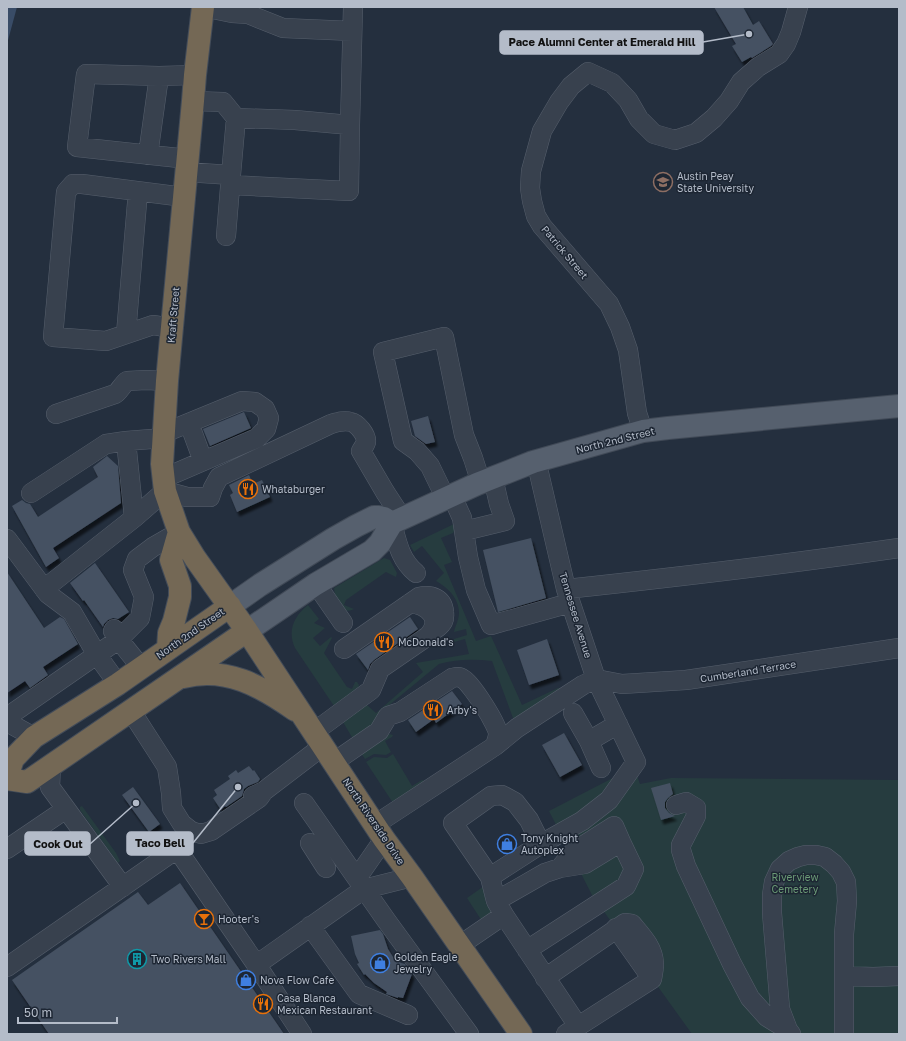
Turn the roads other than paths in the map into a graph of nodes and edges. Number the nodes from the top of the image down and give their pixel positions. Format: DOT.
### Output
graph roads {
  1 [pos="203,7"];
  2 [pos="353,7"];
  3 [pos="798,7"];
  4 [pos="352,31"];
  5 [pos="195,75"];
  6 [pos="159,76"];
  7 [pos="193,101"];
  8 [pos="236,118"];
  9 [pos="350,125"];
  10 [pos="148,155"];
  11 [pos="187,165"];
  12 [pos="230,180"];
  13 [pos="138,191"];
  14 [pos="184,197"];
  15 [pos="226,236"];
  16 [pos="172,328"];
  17 [pos="126,334"];
  18 [pos="167,381"];
  19 [pos="899,406"];
  20 [pos="56,414"];
  21 [pos="192,422"];
  22 [pos="643,431"];
  23 [pos="164,436"];
  24 [pos="126,441"];
  25 [pos="208,459"];
  26 [pos="533,462"];
  27 [pos="487,480"];
  28 [pos="164,485"];
  29 [pos="31,493"];
  30 [pos="449,497"];
  31 [pos="134,518"];
  32 [pos="397,521"];
  33 [pos="464,531"];
  34 [pos="179,532"];
  35 [pos="7,539"];
  36 [pos="899,548"];
  37 [pos="416,573"];
  38 [pos="316,584"];
  39 [pos="44,589"];
  40 [pos="568,596"];
  41 [pos="230,606"];
  42 [pos="343,623"];
  43 [pos="247,631"];
  44 [pos="118,640"];
  45 [pos="899,648"];
  46 [pos="168,649"];
  47 [pos="344,649"];
  48 [pos="97,655"];
  49 [pos="141,668"];
  50 [pos="179,678"];
  51 [pos="596,679"];
  52 [pos="118,684"];
  53 [pos="131,711"];
  54 [pos="574,713"];
  55 [pos="7,717"];
  56 [pos="7,722"];
  57 [pos="618,724"];
  58 [pos="34,737"];
  59 [pos="319,739"];
  60 [pos="502,740"];
  61 [pos="589,741"];
  62 [pos="51,766"];
  63 [pos="601,768"];
  64 [pos="7,778"];
  65 [pos="304,803"];
  66 [pos="676,805"];
  67 [pos="66,809"];
  68 [pos="380,832"];
  69 [pos="310,844"];
  70 [pos="541,844"];
  71 [pos="7,849"];
  72 [pos="326,868"];
  73 [pos="412,877"];
  74 [pos="490,877"];
  75 [pos="360,883"];
  76 [pos="123,887"];
  77 [pos="500,908"];
  78 [pos="310,926"];
  79 [pos="460,945"];
  80 [pos="527,950"];
  81 [pos="10,959"];
  82 [pos="256,964"];
  83 [pos="844,976"];
  84 [pos="899,976"];
  85 [pos="546,978"];
  86 [pos="408,1014"];
  87 [pos="572,1030"];
  88 [pos="790,1032"];
  89 [pos="302,1034"];
  90 [pos="469,1034"];
  91 [pos="521,1034"];
  92 [pos="844,1034"];
  1 -- 4 [label="street"];
  1 -- 5 [label="highway, Kraft Street"];
  2 -- 4 [label="street"];
  3 -- 22 [label="street, Patrick Street"];
  4 -- 9 [label="street"];
  5 -- 6 [label="street"];
  5 -- 7 [label="highway, Kraft Street"];
  6 -- 10 [label="street"];
  6 -- 10 [label="street"];
  7 -- 8 [label="street"];
  7 -- 11 [label="highway, Kraft Street"];
  8 -- 9 [label="street"];
  8 -- 12 [label="street"];
  9 -- 12 [label="street"];
  10 -- 11 [label="street"];
  11 -- 12 [label="street"];
  11 -- 14 [label="highway, Kraft Street"];
  12 -- 15 [label="street"];
  13 -- 14 [label="street"];
  13 -- 17 [label="street"];
  13 -- 17 [label="street"];
  14 -- 16 [label="highway, Kraft Street"];
  16 -- 17 [label="street"];
  16 -- 18 [label="highway, Kraft Street"];
  18 -- 20 [label="street"];
  18 -- 23 [label="highway, Kraft Street"];
  19 -- 22 [label="main road, North 2nd Street"];
  21 -- 23 [label="street"];
  21 -- 25 [label="street"];
  21 -- 25 [label="street"];
  22 -- 26 [label="main road, North 2nd Street"];
  23 -- 24 [label="street"];
  23 -- 28 [label="highway, Kraft Street"];
  24 -- 29 [label="street"];
  24 -- 31 [label="street"];
  25 -- 28 [label="street"];
  26 -- 27 [label="main road, North 2nd Street"];
  26 -- 40 [label="street, Tennessee Avenue"];
  27 -- 30 [label="main road, North 2nd Street"];
  27 -- 30 [label="street"];
  27 -- 33 [label="street"];
  28 -- 31 [label="street"];
  28 -- 32 [label="street"];
  28 -- 34 [label="highway, Kraft Street"];
  30 -- 32 [label="main road, North 2nd Street"];
  30 -- 33 [label="street"];
  31 -- 39 [label="street"];
  32 -- 37 [label="street"];
  32 -- 38 [label="main road, North 2nd Street"];
  32 -- 41 [label="main road, North 2nd Street"];
  33 -- 40 [label="street"];
  34 -- 41 [label="highway, Kraft Street"];
  34 -- 44 [label="street"];
  34 -- 46 [label="highway"];
  35 -- 39 [label="street"];
  36 -- 40 [label="street"];
  38 -- 42 [label="street"];
  38 -- 43 [label="main road, North 2nd Street"];
  39 -- 48 [label="street"];
  40 -- 51 [label="street, Tennessee Avenue"];
  41 -- 43 [label="highway, North Riverside Drive"];
  41 -- 46 [label="highway, North 2nd Street"];
  43 -- 50 [label="highway, North 2nd Street"];
  43 -- 59 [label="highway, North Riverside Drive"];
  44 -- 48 [label="street"];
  44 -- 49 [label="street"];
  45 -- 51 [label="street, Cumberland Terrace"];
  46 -- 49 [label="highway, North 2nd Street"];
  47 -- 59 [label="street"];
  48 -- 52 [label="street"];
  48 -- 55 [label="street"];
  49 -- 52 [label="highway, North 2nd Street"];
  50 -- 53 [label="highway, North 2nd Street"];
  50 -- 59 [label="highway"];
  51 -- 57 [label="street, Tennessee Avenue"];
  51 -- 60 [label="street"];
  52 -- 58 [label="highway, North 2nd Street"];
  53 -- 59 [label="street"];
  53 -- 62 [label="highway, North 2nd Street"];
  54 -- 61 [label="street"];
  56 -- 58 [label="street"];
  57 -- 61 [label="street"];
  57 -- 70 [label="street, Tennessee Avenue"];
  58 -- 64 [label="highway, North 2nd Street"];
  59 -- 60 [label="street"];
  59 -- 68 [label="highway, North Riverside Drive"];
  60 -- 68 [label="street"];
  61 -- 63 [label="street"];
  62 -- 64 [label="highway, North 2nd Street"];
  62 -- 67 [label="street"];
  65 -- 75 [label="street"];
  66 -- 88 [label="street"];
  67 -- 71 [label="street"];
  67 -- 76 [label="street"];
  68 -- 73 [label="highway, North Riverside Drive"];
  68 -- 75 [label="street"];
  69 -- 72 [label="street"];
  70 -- 74 [label="street"];
  70 -- 74 [label="street"];
  73 -- 75 [label="street"];
  73 -- 79 [label="highway, North Riverside Drive"];
  74 -- 77 [label="street"];
  75 -- 78 [label="street"];
  75 -- 90 [label="street"];
  76 -- 81 [label="street"];
  76 -- 82 [label="street"];
  77 -- 79 [label="street"];
  77 -- 80 [label="street"];
  77 -- 80 [label="street"];
  78 -- 82 [label="street"];
  78 -- 86 [label="street"];
  79 -- 91 [label="highway, North Riverside Drive"];
  80 -- 85 [label="street"];
  82 -- 89 [label="street"];
  83 -- 84 [label="street"];
  83 -- 88 [label="street"];
  83 -- 92 [label="street"];
  85 -- 87 [label="street"];
  85 -- 87 [label="street"];
}
